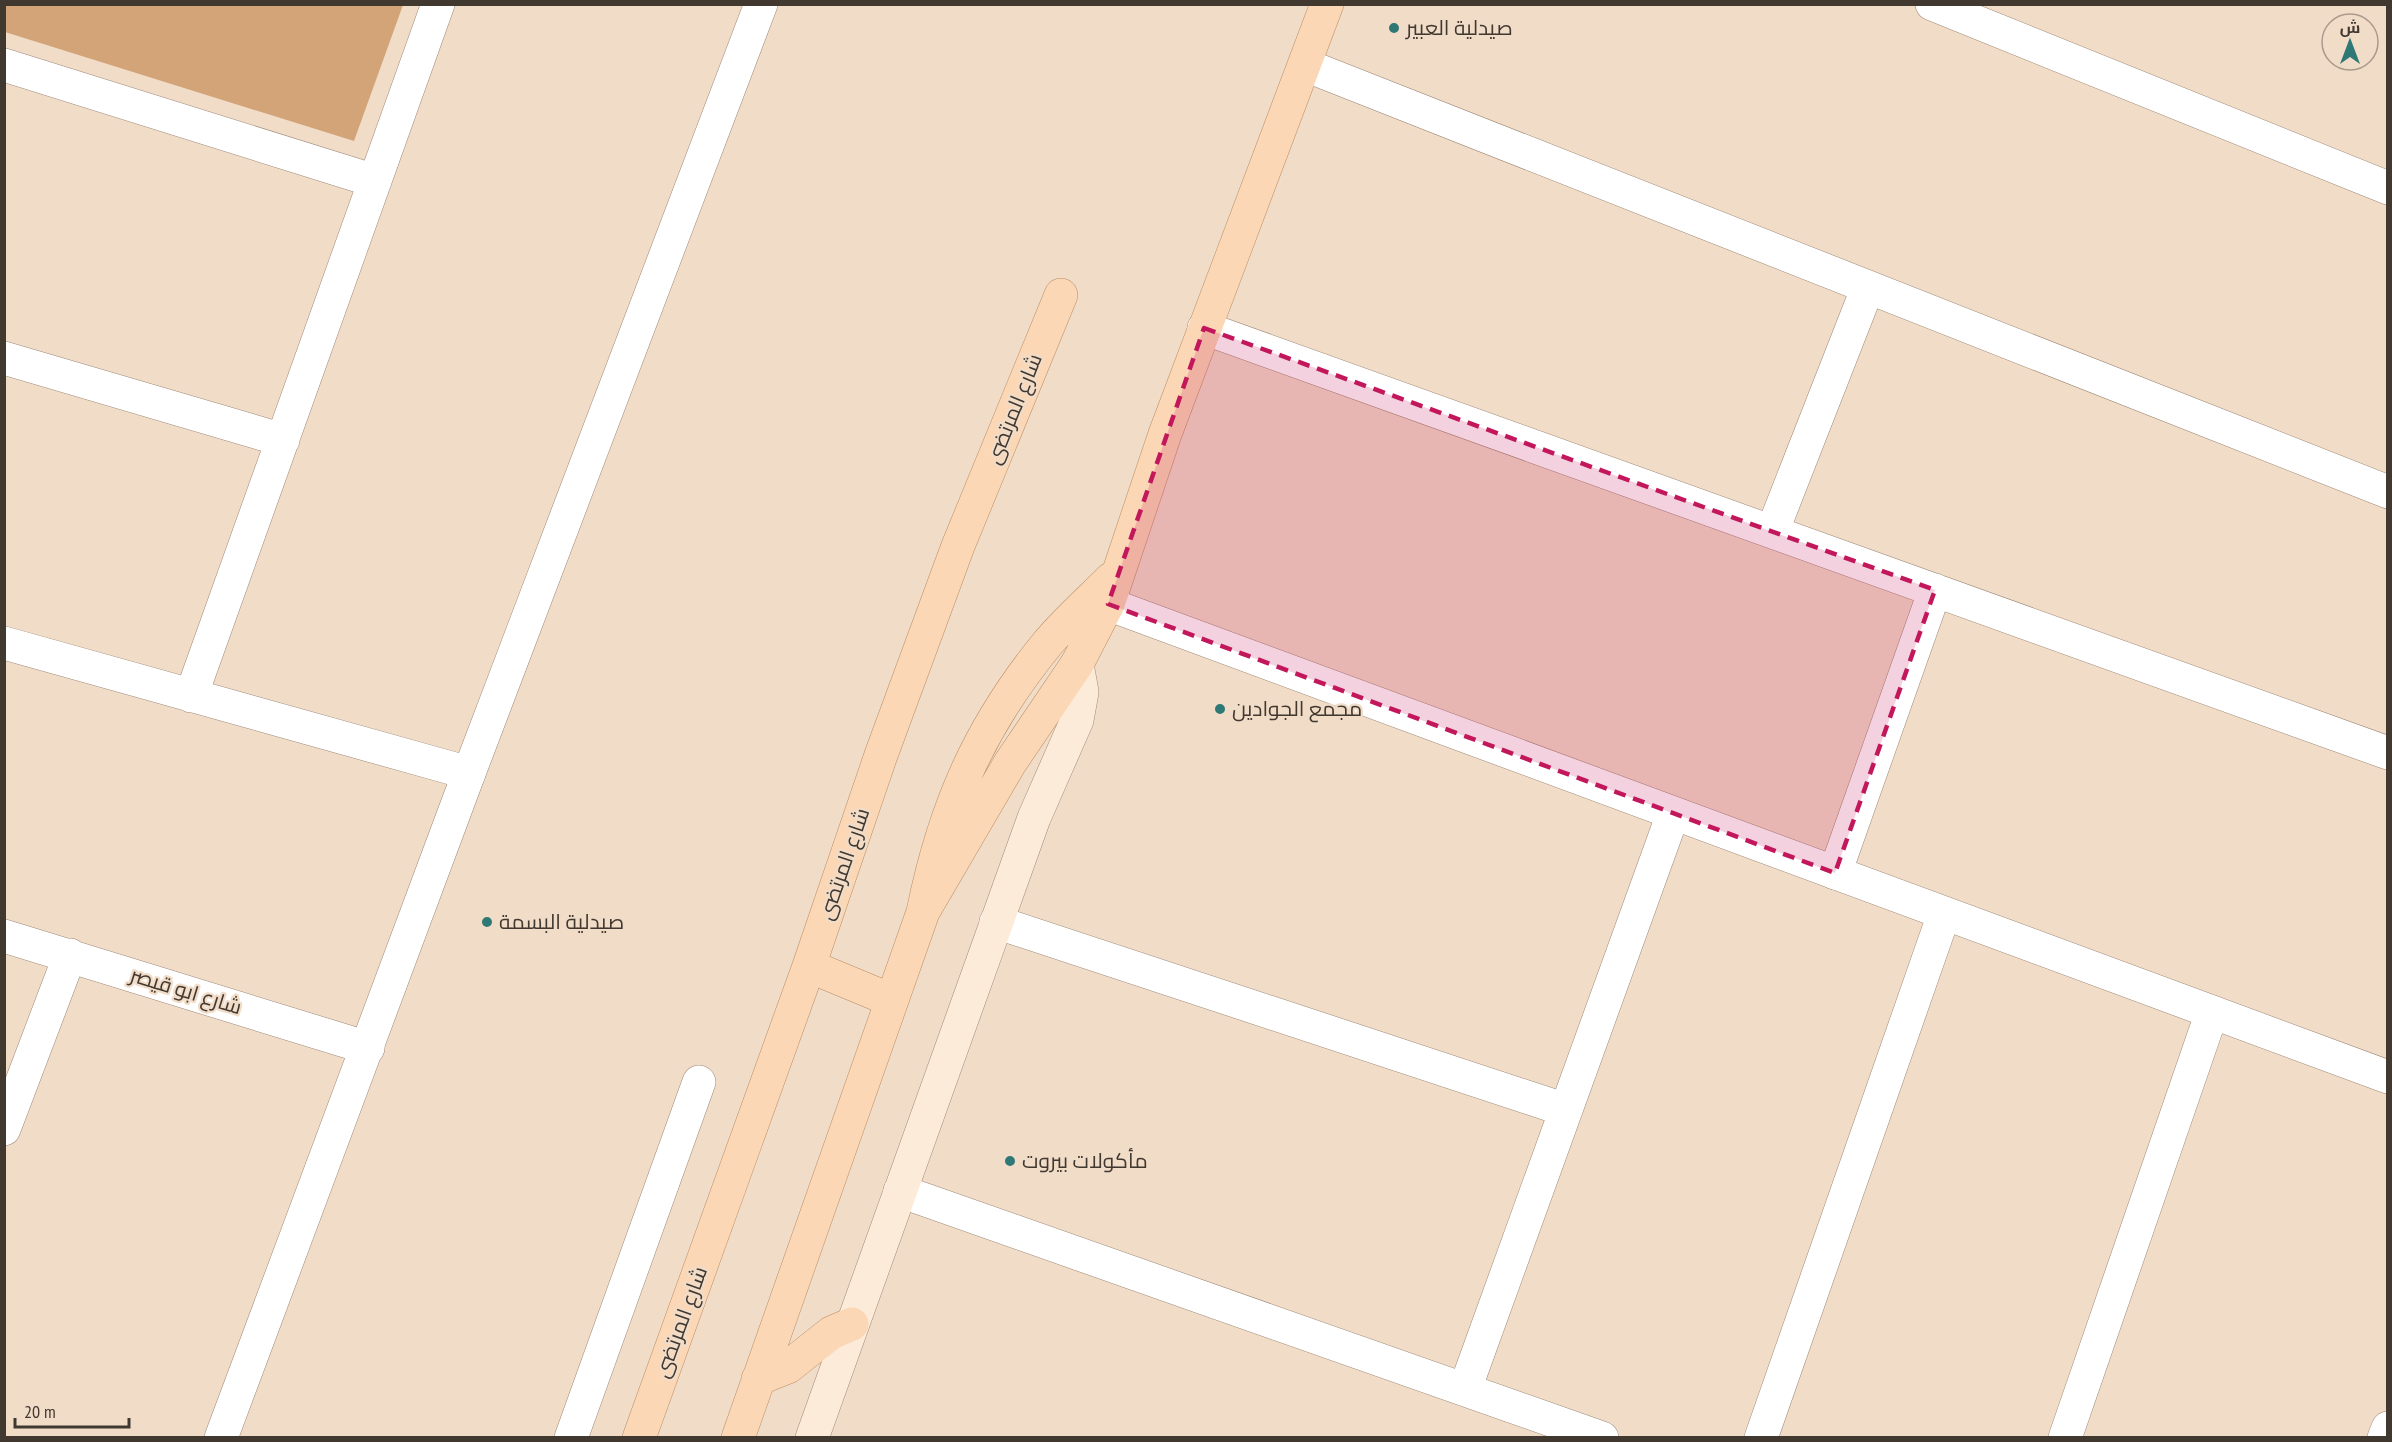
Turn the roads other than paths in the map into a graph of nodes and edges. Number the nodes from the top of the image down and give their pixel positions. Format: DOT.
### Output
graph roads {
  1 [pos="438,4"];
  2 [pos="761,4"];
  3 [pos="1327,4"];
  4 [pos="1932,4"];
  5 [pos="4,65"];
  6 [pos="1305,65"];
  7 [pos="375,180"];
  8 [pos="2388,188"];
  9 [pos="1868,287"];
  10 [pos="1061,295"];
  11 [pos="1204,328"];
  12 [pos="4,358"];
  13 [pos="282,440"];
  14 [pos="2388,492"];
  15 [pos="1773,532"];
  16 [pos="1119,571"];
  17 [pos="1935,590"];
  18 [pos="1108,604"];
  19 [pos="4,643"];
  20 [pos="1077,664"];
  21 [pos="191,696"];
  22 [pos="2388,753"];
  23 [pos="469,773"];
  24 [pos="964,813"];
  25 [pos="1673,814"];
  26 [pos="1835,873"];
  27 [pos="1944,914"];
  28 [pos="996,922"];
  29 [pos="4,936"];
  30 [pos="70,955"];
  31 [pos="808,966"];
  32 [pos="891,1000"];
  33 [pos="2212,1012"];
  34 [pos="368,1048"];
  35 [pos="2388,1077"];
  36 [pos="699,1082"];
  37 [pos="1566,1110"];
  38 [pos="4,1129"];
  39 [pos="900,1191"];
  40 [pos="852,1324"];
  41 [pos="759,1379"];
  42 [pos="1465,1389"];
  43 [pos="2388,1428"];
  44 [pos="221,1437"];
  45 [pos="571,1437"];
  46 [pos="639,1437"];
  47 [pos="738,1437"];
  48 [pos="812,1437"];
  49 [pos="1601,1437"];
  50 [pos="1761,1437"];
  51 [pos="2064,1437"];
  52 [pos="2384,1437"];
  1 -- 7 [label="street"];
  2 -- 23 [label="street"];
  3 -- 6 [label="main road"];
  4 -- 8 [label="street"];
  5 -- 7 [label="street"];
  6 -- 9 [label="street"];
  6 -- 11 [label="main road"];
  7 -- 13 [label="street"];
  9 -- 14 [label="street"];
  9 -- 15 [label="street"];
  10 -- 31 [label="main road, شارع المرتضى"];
  11 -- 15 [label="street"];
  11 -- 16 [label="main road"];
  12 -- 13 [label="street"];
  13 -- 21 [label="street"];
  15 -- 17 [label="street"];
  16 -- 18 [label="main road"];
  16 -- 24 [label="main road"];
  17 -- 22 [label="street"];
  17 -- 26 [label="street"];
  18 -- 20 [label="main road"];
  18 -- 25 [label="street"];
  19 -- 21 [label="street"];
  20 -- 24 [label="main road"];
  20 -- 28 [label="main road"];
  21 -- 23 [label="street"];
  23 -- 34 [label="street"];
  24 -- 32 [label="main road"];
  25 -- 26 [label="street"];
  25 -- 37 [label="street"];
  26 -- 27 [label="street"];
  27 -- 33 [label="street"];
  27 -- 50 [label="street"];
  28 -- 37 [label="street"];
  28 -- 39 [label="main road"];
  29 -- 30 [label="street, شارع ابو قيصر"];
  30 -- 34 [label="street, شارع ابو قيصر"];
  30 -- 38 [label="street"];
  31 -- 32 [label="main road"];
  31 -- 46 [label="main road, شارع المرتضى"];
  32 -- 41 [label="main road"];
  33 -- 35 [label="street"];
  33 -- 51 [label="street"];
  34 -- 44 [label="street"];
  36 -- 45 [label="street"];
  37 -- 42 [label="street"];
  39 -- 40 [label="main road"];
  39 -- 42 [label="street"];
  40 -- 41 [label="main road"];
  40 -- 48 [label="main road"];
  41 -- 47 [label="main road"];
  42 -- 49 [label="street"];
  43 -- 52 [label="street"];
}
